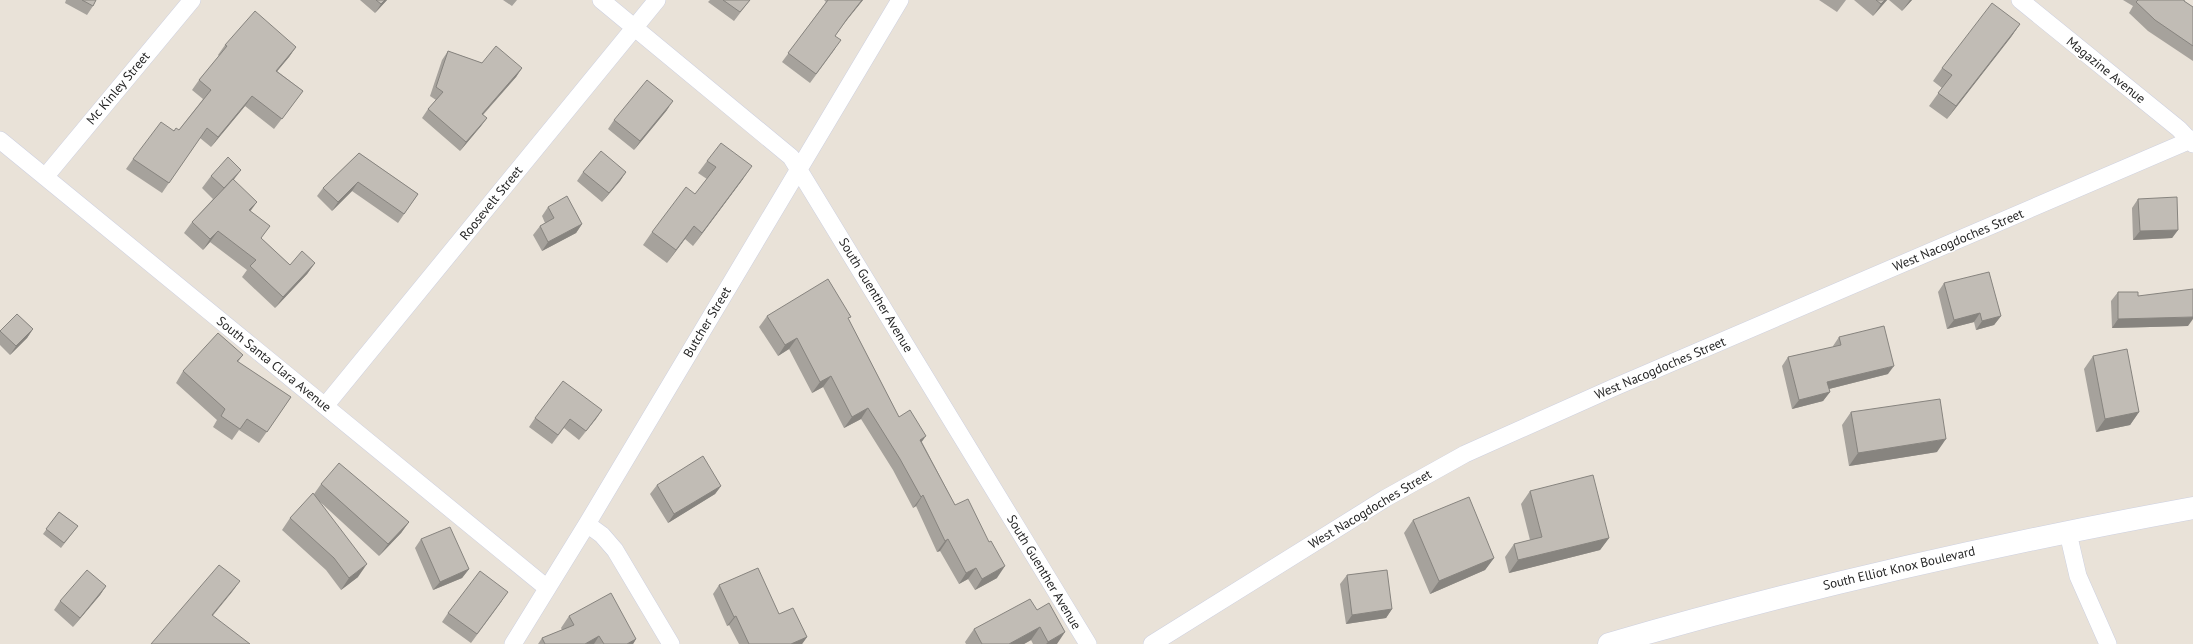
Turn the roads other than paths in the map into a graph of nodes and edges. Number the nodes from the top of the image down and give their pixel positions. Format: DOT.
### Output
graph roads {
  1 [pos="192,0"];
  2 [pos="601,0"];
  3 [pos="657,0"];
  4 [pos="900,0"];
  5 [pos="2020,0"];
  6 [pos="634,28"];
  7 [pos="0,140"];
  8 [pos="2192,141"];
  9 [pos="799,169"];
  10 [pos="45,177"];
  11 [pos="325,406"];
  12 [pos="2193,508"];
  13 [pos="587,524"];
  14 [pos="2068,533"];
  15 [pos="547,588"];
  16 [pos="513,644"];
  17 [pos="671,644"];
  18 [pos="1088,644"];
  19 [pos="1152,644"];
  20 [pos="1609,644"];
  21 [pos="2108,644"];
  1 -- 10 [label="street, Mc Kinley Street"];
  2 -- 6 [label="street, South Guenther Avenue"];
  3 -- 6 [label="street, Roosevelt Street"];
  4 -- 9 [label="street, Butcher Street"];
  5 -- 8 [label="street, Magazine Avenue"];
  6 -- 9 [label="street, South Guenther Avenue"];
  6 -- 11 [label="street, Roosevelt Street"];
  7 -- 10 [label="street, South Santa Clara Avenue"];
  8 -- 19 [label="street, West Nacogdoches Street"];
  9 -- 13 [label="street, Butcher Street"];
  9 -- 18 [label="street, South Guenther Avenue"];
  10 -- 11 [label="street, South Santa Clara Avenue"];
  11 -- 15 [label="street, South Santa Clara Avenue"];
  12 -- 14 [label="main road, South Elliot Knox Boulevard"];
  13 -- 15 [label="street, Butcher Street"];
  13 -- 17 [label="street"];
  14 -- 20 [label="main road, South Elliot Knox Boulevard"];
  14 -- 21 [label="street"];
  15 -- 16 [label="street, Butcher Street"];
}
